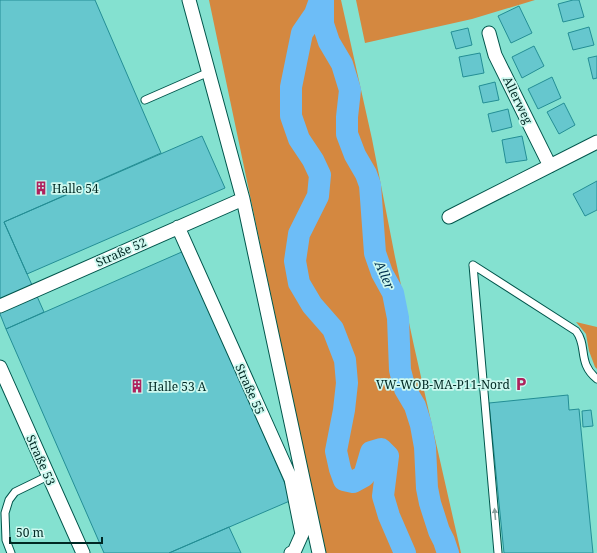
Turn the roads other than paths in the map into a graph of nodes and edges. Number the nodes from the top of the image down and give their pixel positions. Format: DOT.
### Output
graph roads {
  1 [pos="189,0"];
  2 [pos="489,33"];
  3 [pos="208,72"];
  4 [pos="145,100"];
  5 [pos="597,142"];
  6 [pos="550,166"];
  7 [pos="243,199"];
  8 [pos="448,217"];
  9 [pos="178,227"];
  10 [pos="0,306"];
  11 [pos="0,367"];
  12 [pos="597,379"];
  13 [pos="48,476"];
  14 [pos="11,553"];
  15 [pos="83,553"];
  16 [pos="291,553"];
  17 [pos="319,553"];
  18 [pos="498,553"];
  1 -- 3 [label="street"];
  2 -- 6 [label="street, Allerweg"];
  3 -- 4 [label="lane"];
  3 -- 7 [label="street"];
  5 -- 6 [label="street"];
  6 -- 8 [label="street"];
  7 -- 9 [label="street, Straße 52"];
  7 -- 17 [label="street"];
  9 -- 10 [label="street, Straße 52"];
  9 -- 16 [label="street, Straße 55"];
  11 -- 13 [label="street, Straße 53"];
  18 -- 12 [label="lane, one-way"];
  13 -- 14 [label="lane"];
  13 -- 15 [label="street, Straße 53"];
}
